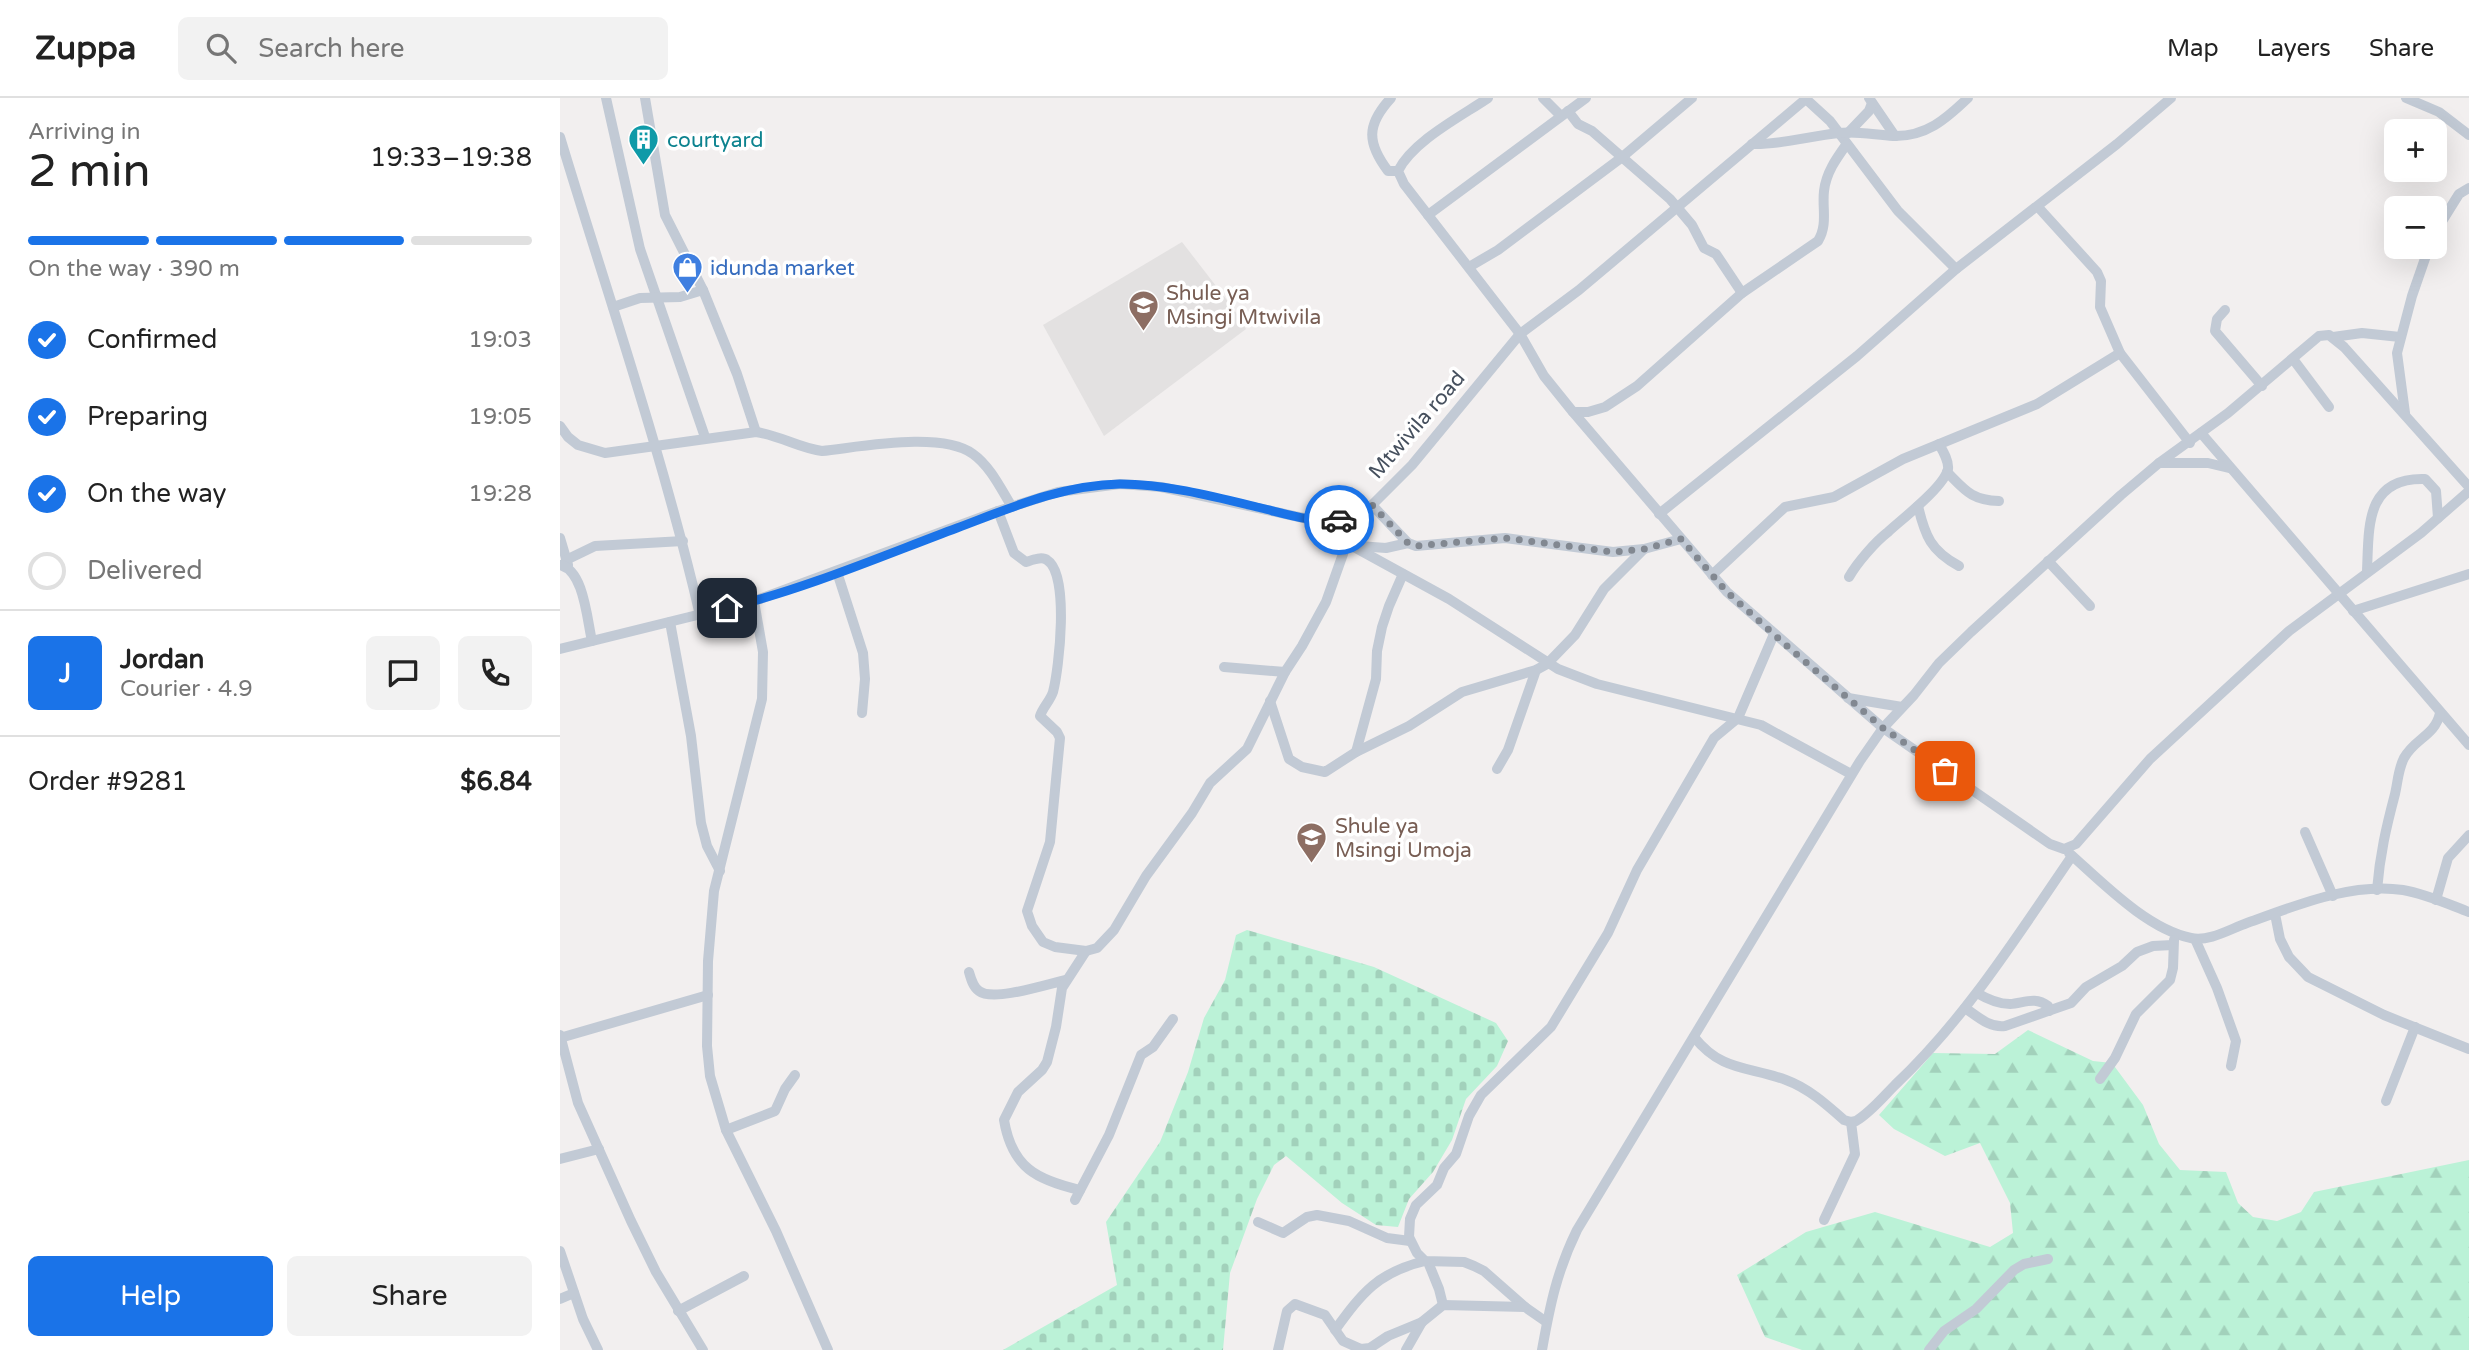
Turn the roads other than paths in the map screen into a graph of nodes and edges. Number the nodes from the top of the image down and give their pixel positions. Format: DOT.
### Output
graph roads {
  1 [pos="606,98"];
  2 [pos="645,98"];
  3 [pos="1391,98"];
  4 [pos="1488,98"];
  5 [pos="1543,98"];
  6 [pos="1586,98"];
  7 [pos="1692,98"];
  8 [pos="1807,98"];
  9 [pos="1968,98"];
  10 [pos="2171,98"];
  11 [pos="2406,98"];
  12 [pos="1870,100"];
  13 [pos="1564,114"];
  14 [pos="2469,135"];
  15 [pos="1895,136"];
  16 [pos="560,137"];
  17 [pos="1844,137"];
  18 [pos="1752,145"];
  19 [pos="1621,158"];
  20 [pos="1398,171"];
  21 [pos="2469,188"];
  22 [pos="2038,207"];
  23 [pos="1677,208"];
  24 [pos="2447,213"];
  25 [pos="1428,215"];
  26 [pos="2425,259"];
  27 [pos="1469,267"];
  28 [pos="1956,269"];
  29 [pos="703,290"];
  30 [pos="1742,293"];
  31 [pos="655,296"];
  32 [pos="613,307"];
  33 [pos="2225,310"];
  34 [pos="1520,334"];
  35 [pos="2333,337"];
  36 [pos="2400,337"];
  37 [pos="2120,353"];
  38 [pos="2293,359"];
  39 [pos="2262,386"];
  40 [pos="2329,407"];
  41 [pos="1573,412"];
  42 [pos="2405,414"];
  43 [pos="560,426"];
  44 [pos="756,432"];
  45 [pos="2202,433"];
  46 [pos="705,438"];
  47 [pos="2190,443"];
  48 [pos="1939,444"];
  49 [pos="656,447"];
  50 [pos="2159,463"];
  51 [pos="2230,468"];
  52 [pos="1947,472"];
  53 [pos="2469,489"];
  54 [pos="1998,501"];
  55 [pos="1372,505"];
  56 [pos="1918,506"];
  57 [pos="1012,507"];
  58 [pos="998,511"];
  59 [pos="1659,514"];
  60 [pos="2438,517"];
  61 [pos="1349,519"];
  62 [pos="560,538"];
  63 [pos="1681,539"];
  64 [pos="683,541"];
  65 [pos="1349,543"];
  66 [pos="1408,543"];
  67 [pos="1644,549"];
  68 [pos="2048,561"];
  69 [pos="565,564"];
  70 [pos="1959,566"];
  71 [pos="2367,571"];
  72 [pos="836,572"];
  73 [pos="1404,574"];
  74 [pos="2469,574"];
  75 [pos="1712,575"];
  76 [pos="1849,577"];
  77 [pos="2337,593"];
  78 [pos="754,601"];
  79 [pos="2090,606"];
  80 [pos="2353,611"];
  81 [pos="700,615"];
  82 [pos="670,622"];
  83 [pos="1774,634"];
  84 [pos="592,641"];
  85 [pos="560,649"];
  86 [pos="1547,664"];
  87 [pos="1224,667"];
  88 [pos="1535,670"];
  89 [pos="1285,672"];
  90 [pos="1848,698"];
  91 [pos="1270,701"];
  92 [pos="1902,707"];
  93 [pos="862,713"];
  94 [pos="2440,713"];
  95 [pos="1738,718"];
  96 [pos="1883,728"];
  97 [pos="2469,745"];
  98 [pos="1356,752"];
  99 [pos="1497,769"];
  100 [pos="1851,774"];
  101 [pos="2305,832"];
  102 [pos="2469,835"];
  103 [pos="2068,853"];
  104 [pos="720,871"];
  105 [pos="2377,890"];
  106 [pos="2333,896"];
  107 [pos="2436,900"];
  108 [pos="2469,912"];
  109 [pos="2275,914"];
  110 [pos="2174,939"];
  111 [pos="2195,939"];
  112 [pos="1086,951"];
  113 [pos="969,972"];
  114 [pos="1066,980"];
  115 [pos="1977,993"];
  116 [pos="708,995"];
  117 [pos="1965,1008"];
  118 [pos="2049,1011"];
  119 [pos="1173,1018"];
  120 [pos="2416,1027"];
  121 [pos="560,1037"];
  122 [pos="1694,1037"];
  123 [pos="2469,1049"];
  124 [pos="2231,1066"];
  125 [pos="795,1074"];
  126 [pos="2100,1079"];
  127 [pos="2386,1101"];
  128 [pos="1851,1122"];
  129 [pos="726,1130"];
  130 [pos="599,1149"];
  131 [pos="560,1159"];
  132 [pos="1824,1220"];
  133 [pos="1258,1222"];
  134 [pos="1410,1241"];
  135 [pos="560,1251"];
  136 [pos="2048,1259"];
  137 [pos="1427,1261"];
  138 [pos="744,1276"];
  139 [pos="574,1293"];
  140 [pos="560,1299"];
  141 [pos="1443,1305"];
  142 [pos="1525,1307"];
  143 [pos="678,1311"];
  144 [pos="1545,1321"];
  145 [pos="1422,1322"];
  146 [pos="1335,1330"];
  147 [pos="598,1350"];
  148 [pos="703,1350"];
  149 [pos="828,1350"];
  150 [pos="1278,1350"];
  151 [pos="1406,1350"];
  152 [pos="1542,1350"];
  153 [pos="1929,1350"];
  1 -- 31 [label="street"];
  2 -- 29 [label="street"];
  3 -- 20 [label="street"];
  4 -- 20 [label="street"];
  5 -- 13 [label="street"];
  6 -- 13 [label="street"];
  7 -- 19 [label="street"];
  8 -- 17 [label="street"];
  8 -- 18 [label="street, Mtwivila road"];
  9 -- 15 [label="street"];
  10 -- 22 [label="street"];
  11 -- 14 [label="street"];
  12 -- 15 [label="street"];
  12 -- 17 [label="street"];
  13 -- 19 [label="street"];
  13 -- 25 [label="street"];
  15 -- 17 [label="street"];
  16 -- 32 [label="street"];
  17 -- 18 [label="street"];
  17 -- 28 [label="street"];
  17 -- 30 [label="street"];
  18 -- 23 [label="street, Mtwivila road"];
  19 -- 23 [label="street"];
  19 -- 27 [label="street"];
  20 -- 25 [label="street"];
  21 -- 24 [label="street"];
  22 -- 28 [label="street"];
  22 -- 37 [label="street"];
  23 -- 30 [label="street"];
  23 -- 34 [label="street, Mtwivila road"];
  25 -- 27 [label="street"];
  26 -- 36 [label="street"];
  27 -- 34 [label="street"];
  28 -- 59 [label="street"];
  29 -- 31 [label="street"];
  29 -- 44 [label="street"];
  30 -- 41 [label="street"];
  31 -- 32 [label="street"];
  31 -- 46 [label="street"];
  32 -- 49 [label="street"];
  33 -- 39 [label="street"];
  34 -- 41 [label="street"];
  34 -- 55 [label="street, Mtwivila road"];
  35 -- 36 [label="street"];
  35 -- 38 [label="street"];
  35 -- 42 [label="street"];
  36 -- 42 [label="street"];
  37 -- 47 [label="street"];
  37 -- 48 [label="street"];
  38 -- 39 [label="street"];
  38 -- 40 [label="street"];
  39 -- 45 [label="street"];
  41 -- 59 [label="street"];
  42 -- 53 [label="street"];
  43 -- 49 [label="street"];
  44 -- 46 [label="street"];
  44 -- 57 [label="street"];
  45 -- 47 [label="street"];
  45 -- 51 [label="street"];
  46 -- 49 [label="street"];
  47 -- 50 [label="street"];
  48 -- 52 [label="street"];
  48 -- 75 [label="street"];
  49 -- 64 [label="street"];
  50 -- 51 [label="street"];
  50 -- 68 [label="street"];
  51 -- 77 [label="street"];
  52 -- 54 [label="street"];
  52 -- 56 [label="street"];
  53 -- 60 [label="street"];
  55 -- 61 [label="street, Mtwivila road"];
  55 -- 66 [label="street"];
  56 -- 70 [label="street"];
  56 -- 76 [label="street"];
  57 -- 58 [label="street"];
  57 -- 61 [label="street"];
  58 -- 72 [label="street"];
  58 -- 112 [label="street"];
  59 -- 63 [label="street"];
  60 -- 71 [label="street"];
  60 -- 71 [label="street"];
  61 -- 65 [label="street"];
  62 -- 69 [label="street"];
  63 -- 67 [label="street"];
  63 -- 75 [label="street"];
  64 -- 69 [label="street"];
  64 -- 81 [label="street"];
  65 -- 66 [label="street"];
  65 -- 73 [label="street"];
  65 -- 89 [label="street"];
  66 -- 67 [label="street"];
  67 -- 86 [label="street"];
  68 -- 79 [label="street"];
  68 -- 92 [label="street"];
  69 -- 84 [label="street"];
  71 -- 77 [label="street"];
  72 -- 78 [label="street"];
  72 -- 93 [label="street"];
  73 -- 86 [label="street"];
  73 -- 98 [label="street"];
  74 -- 80 [label="street"];
  75 -- 83 [label="street"];
  77 -- 80 [label="street"];
  77 -- 103 [label="street"];
  78 -- 81 [label="street"];
  78 -- 104 [label="street"];
  80 -- 94 [label="street"];
  81 -- 82 [label="street"];
  82 -- 84 [label="street"];
  82 -- 104 [label="street"];
  83 -- 90 [label="street"];
  83 -- 95 [label="street"];
  84 -- 85 [label="street"];
  86 -- 88 [label="street"];
  86 -- 95 [label="street"];
  87 -- 89 [label="street"];
  88 -- 98 [label="street"];
  88 -- 99 [label="street"];
  89 -- 91 [label="street"];
  90 -- 92 [label="street"];
  90 -- 96 [label="street"];
  91 -- 98 [label="street"];
  91 -- 112 [label="street"];
  92 -- 96 [label="street"];
  94 -- 97 [label="street"];
  94 -- 105 [label="street"];
  95 -- 100 [label="street"];
  95 -- 134 [label="street"];
  96 -- 100 [label="street"];
  96 -- 103 [label="street"];
  100 -- 122 [label="street"];
  101 -- 106 [label="street"];
  102 -- 107 [label="street"];
  103 -- 110 [label="street"];
  103 -- 115 [label="street"];
  104 -- 116 [label="street"];
  105 -- 106 [label="street"];
  105 -- 107 [label="street"];
  106 -- 109 [label="street"];
  107 -- 108 [label="street"];
  109 -- 111 [label="street"];
  109 -- 120 [label="street"];
  110 -- 111 [label="street"];
  110 -- 118 [label="street"];
  110 -- 126 [label="street"];
  111 -- 124 [label="street"];
  112 -- 114 [label="street"];
  113 -- 114 [label="street"];
  114 -- 119 [label="street"];
  115 -- 117 [label="street"];
  115 -- 118 [label="street"];
  116 -- 121 [label="street"];
  116 -- 129 [label="street"];
  117 -- 118 [label="street"];
  117 -- 128 [label="street"];
  120 -- 123 [label="street"];
  120 -- 127 [label="street"];
  121 -- 130 [label="street"];
  122 -- 128 [label="street"];
  122 -- 144 [label="street"];
  125 -- 129 [label="street"];
  128 -- 132 [label="street"];
  129 -- 149 [label="street"];
  130 -- 131 [label="street"];
  130 -- 143 [label="street"];
  133 -- 134 [label="street"];
  134 -- 137 [label="street"];
  135 -- 139 [label="street"];
  136 -- 153 [label="street"];
  137 -- 141 [label="street"];
  137 -- 142 [label="street"];
  137 -- 146 [label="street"];
  138 -- 143 [label="street"];
  139 -- 140 [label="street"];
  139 -- 147 [label="street"];
  141 -- 142 [label="street"];
  141 -- 145 [label="street"];
  142 -- 144 [label="street"];
  143 -- 148 [label="street"];
  144 -- 152 [label="street"];
  145 -- 146 [label="street"];
  145 -- 151 [label="street"];
  146 -- 150 [label="street"];
}
